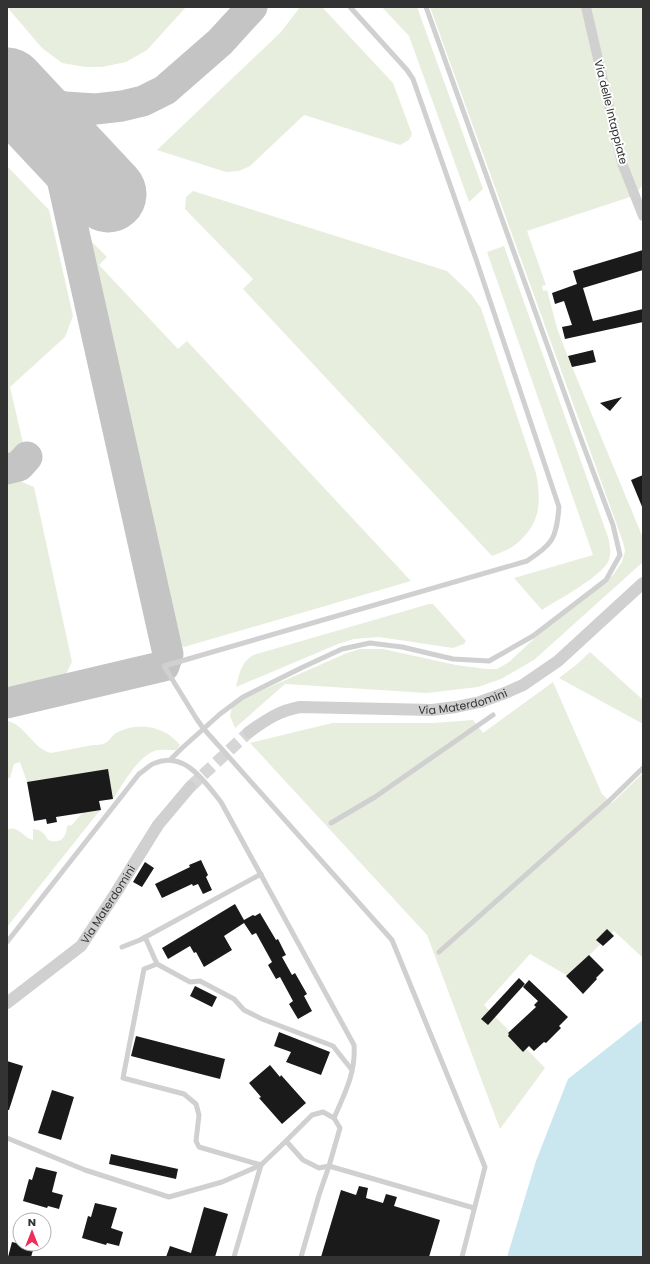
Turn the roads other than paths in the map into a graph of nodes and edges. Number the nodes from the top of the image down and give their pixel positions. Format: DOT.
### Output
graph roads {
  1 [pos="350,7"];
  2 [pos="426,7"];
  3 [pos="586,7"];
  4 [pos="643,216"];
  5 [pos="643,584"];
  6 [pos="493,715"];
  7 [pos="204,728"];
  8 [pos="249,732"];
  9 [pos="171,760"];
  10 [pos="643,768"];
  11 [pos="190,787"];
  12 [pos="331,823"];
  13 [pos="260,874"];
  14 [pos="145,938"];
  15 [pos="7,942"];
  16 [pos="122,947"];
  17 [pos="439,952"];
  18 [pos="157,964"];
  19 [pos="7,1003"];
  20 [pos="352,1070"];
  21 [pos="334,1118"];
  22 [pos="7,1138"];
  23 [pos="286,1141"];
  24 [pos="260,1165"];
  25 [pos="329,1166"];
  26 [pos="474,1208"];
  27 [pos="234,1257"];
  28 [pos="301,1257"];
  29 [pos="462,1257"];
  1 -- 7 [label="lane"];
  2 -- 7 [label="lane"];
  3 -- 4 [label="street, Via delle Intappiate"];
  5 -- 8 [label="street, Via Materdomini"];
  6 -- 12 [label="lane"];
  7 -- 9 [label="lane"];
  7 -- 26 [label="lane"];
  9 -- 13 [label="lane"];
  9 -- 15 [label="lane"];
  10 -- 17 [label="lane"];
  11 -- 19 [label="street, Via Materdomini"];
  13 -- 14 [label="lane"];
  13 -- 20 [label="lane"];
  14 -- 16 [label="lane"];
  14 -- 18 [label="lane"];
  18 -- 20 [label="lane"];
  18 -- 24 [label="lane"];
  20 -- 21 [label="lane"];
  21 -- 23 [label="lane"];
  21 -- 25 [label="lane"];
  22 -- 24 [label="lane"];
  23 -- 24 [label="lane"];
  23 -- 25 [label="lane"];
  24 -- 27 [label="lane"];
  25 -- 26 [label="lane"];
  25 -- 28 [label="lane"];
  26 -- 29 [label="lane"];
}
